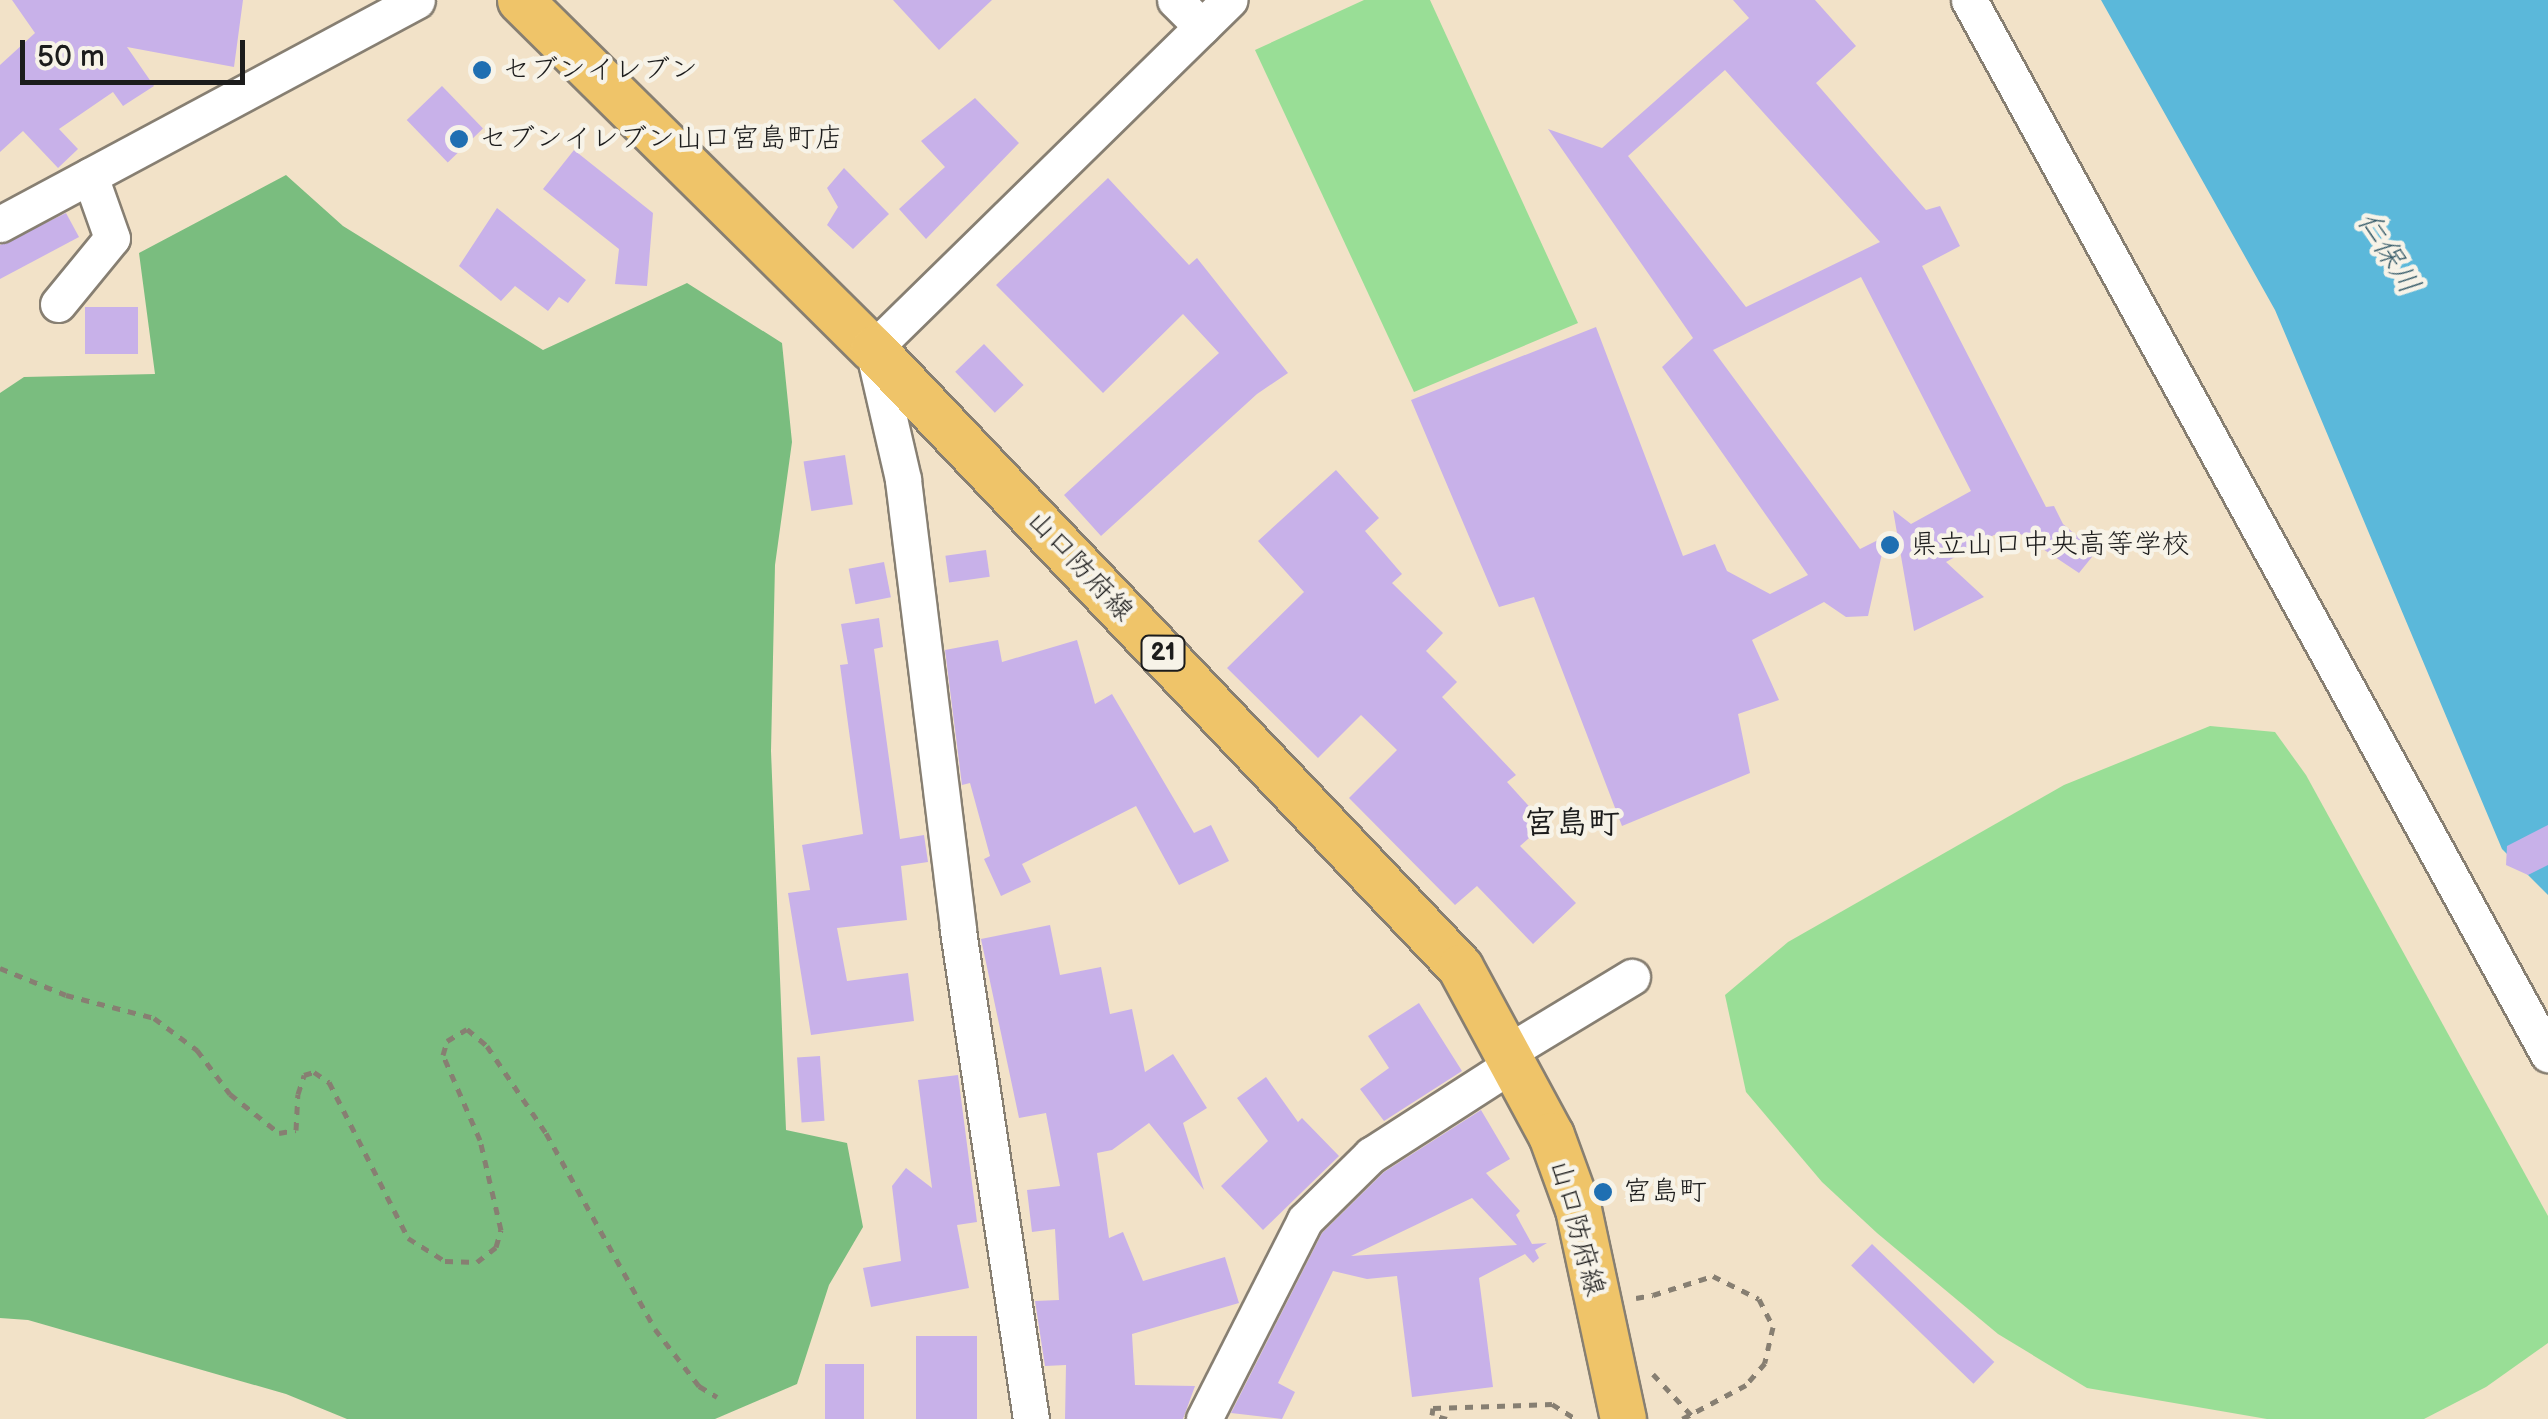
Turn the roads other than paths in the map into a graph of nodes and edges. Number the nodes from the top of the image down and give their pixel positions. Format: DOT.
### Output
graph roads {
  1 [pos="417,0"];
  2 [pos="520,0"];
  3 [pos="1176,0"];
  4 [pos="1230,0"];
  5 [pos="1969,0"];
  6 [pos="1202,28"];
  7 [pos="90,176"];
  8 [pos="0,224"];
  9 [pos="58,304"];
  10 [pos="873,349"];
  11 [pos="1632,977"];
  12 [pos="2548,1054"];
  13 [pos="1511,1058"];
  14 [pos="1031,1419"];
  15 [pos="1204,1419"];
  16 [pos="1624,1419"];
  1 -- 7 [label="street"];
  2 -- 10 [label="main road, 山口防府線 / 21"];
  3 -- 6 [label="street"];
  4 -- 6 [label="street"];
  5 -- 12 [label="street"];
  6 -- 10 [label="street"];
  7 -- 8 [label="street"];
  7 -- 9 [label="street"];
  10 -- 13 [label="main road, 山口防府線 / 21"];
  10 -- 14 [label="street"];
  11 -- 13 [label="street"];
  13 -- 15 [label="street"];
  13 -- 16 [label="main road, 山口防府線 / 21"];
}
